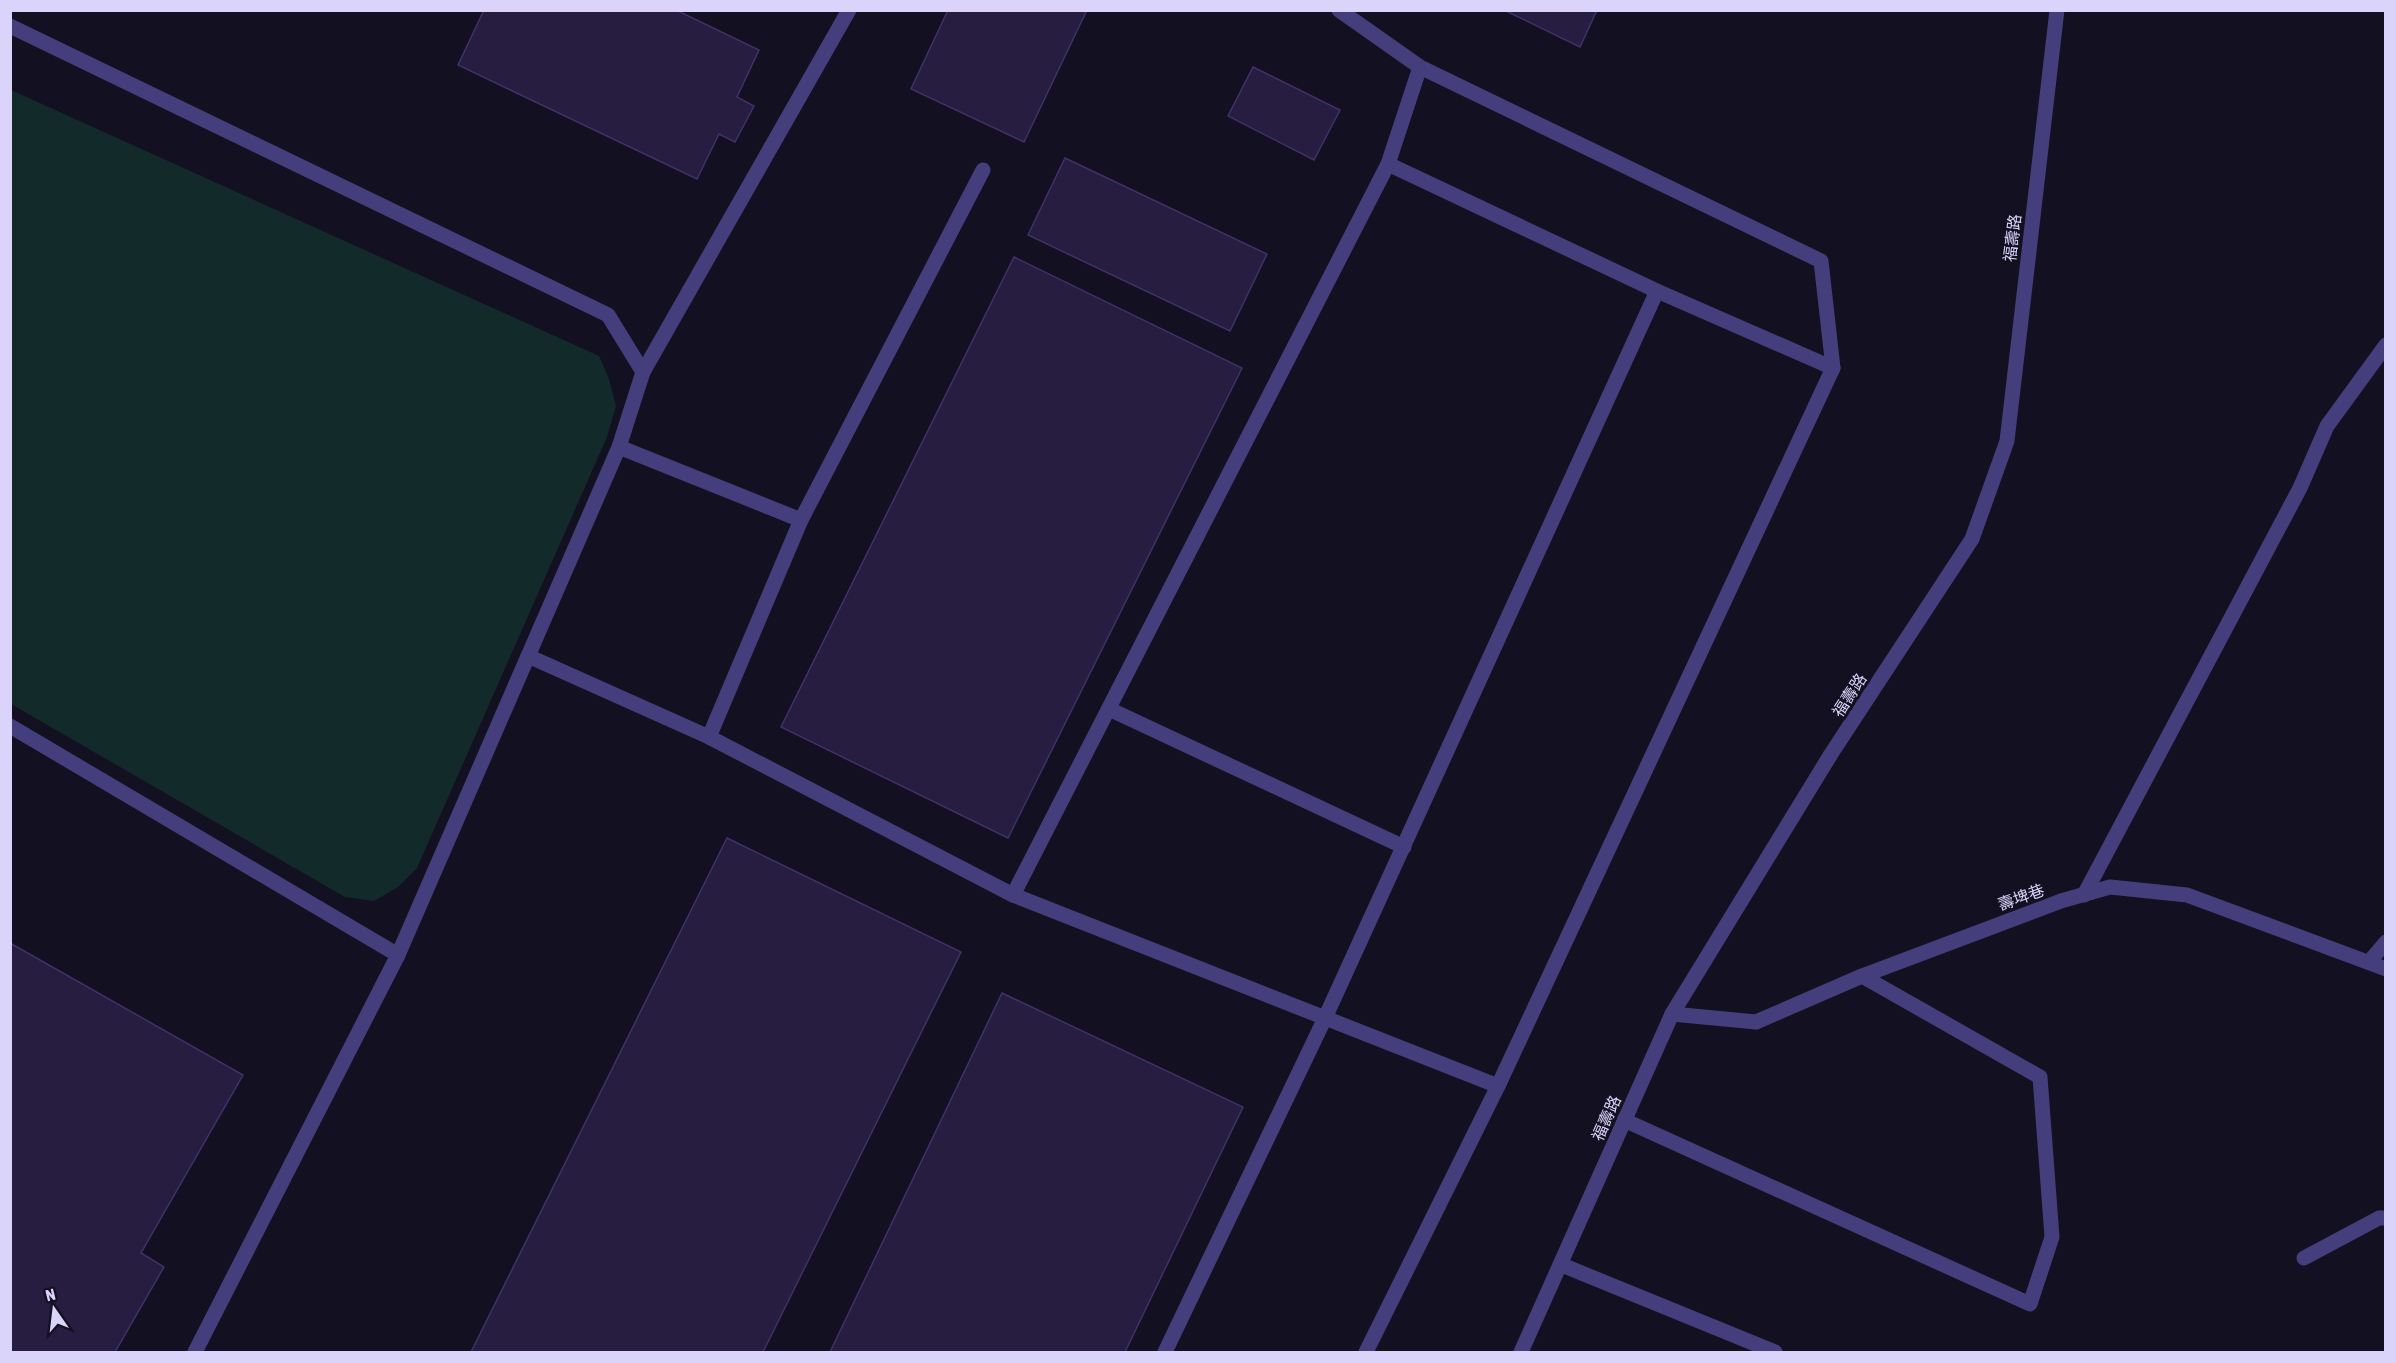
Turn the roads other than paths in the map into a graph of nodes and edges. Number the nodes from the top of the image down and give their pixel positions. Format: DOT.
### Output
graph roads {
  1 [pos="849,10"];
  2 [pos="1339,10"];
  3 [pos="2057,10"];
  4 [pos="10,26"];
  5 [pos="1420,67"];
  6 [pos="1388,164"];
  7 [pos="983,170"];
  8 [pos="1657,291"];
  9 [pos="2385,345"];
  10 [pos="1833,368"];
  11 [pos="643,372"];
  12 [pos="620,447"];
  13 [pos="801,520"];
  14 [pos="528,656"];
  15 [pos="1109,709"];
  16 [pos="10,726"];
  17 [pos="709,737"];
  18 [pos="1404,847"];
  19 [pos="1013,895"];
  20 [pos="2084,895"];
  21 [pos="2385,942"];
  22 [pos="398,955"];
  23 [pos="2369,962"];
  24 [pos="2385,969"];
  25 [pos="1862,976"];
  26 [pos="1672,1014"];
  27 [pos="1325,1018"];
  28 [pos="1498,1086"];
  29 [pos="1624,1120"];
  30 [pos="2385,1218"];
  31 [pos="2304,1258"];
  32 [pos="1562,1264"];
  33 [pos="195,1353"];
  34 [pos="1165,1353"];
  35 [pos="1366,1353"];
  36 [pos="1521,1353"];
  37 [pos="1775,1353"];
  1 -- 11 [label="street"];
  2 -- 5 [label="street"];
  3 -- 26 [label="street, 福壽路"];
  4 -- 11 [label="street"];
  5 -- 6 [label="street"];
  5 -- 10 [label="street"];
  6 -- 8 [label="street"];
  6 -- 15 [label="street"];
  7 -- 13 [label="street"];
  8 -- 10 [label="street"];
  8 -- 18 [label="street"];
  9 -- 20 [label="street"];
  10 -- 28 [label="street"];
  11 -- 12 [label="street"];
  12 -- 13 [label="street"];
  12 -- 14 [label="street"];
  13 -- 17 [label="street"];
  14 -- 17 [label="street"];
  14 -- 22 [label="street"];
  15 -- 18 [label="street"];
  15 -- 19 [label="street"];
  16 -- 22 [label="street"];
  17 -- 19 [label="street"];
  18 -- 27 [label="street"];
  19 -- 27 [label="street"];
  20 -- 23 [label="street, 壽埤巷"];
  20 -- 25 [label="street, 壽埤巷"];
  21 -- 23 [label="street"];
  22 -- 33 [label="street"];
  23 -- 24 [label="street, 壽埤巷"];
  25 -- 26 [label="street, 壽埤巷"];
  25 -- 29 [label="street"];
  26 -- 29 [label="street, 福壽路"];
  27 -- 28 [label="street"];
  27 -- 34 [label="street"];
  28 -- 35 [label="street"];
  29 -- 32 [label="street, 福壽路"];
  30 -- 31 [label="street"];
  32 -- 36 [label="street, 福壽路"];
  32 -- 37 [label="street"];
}
